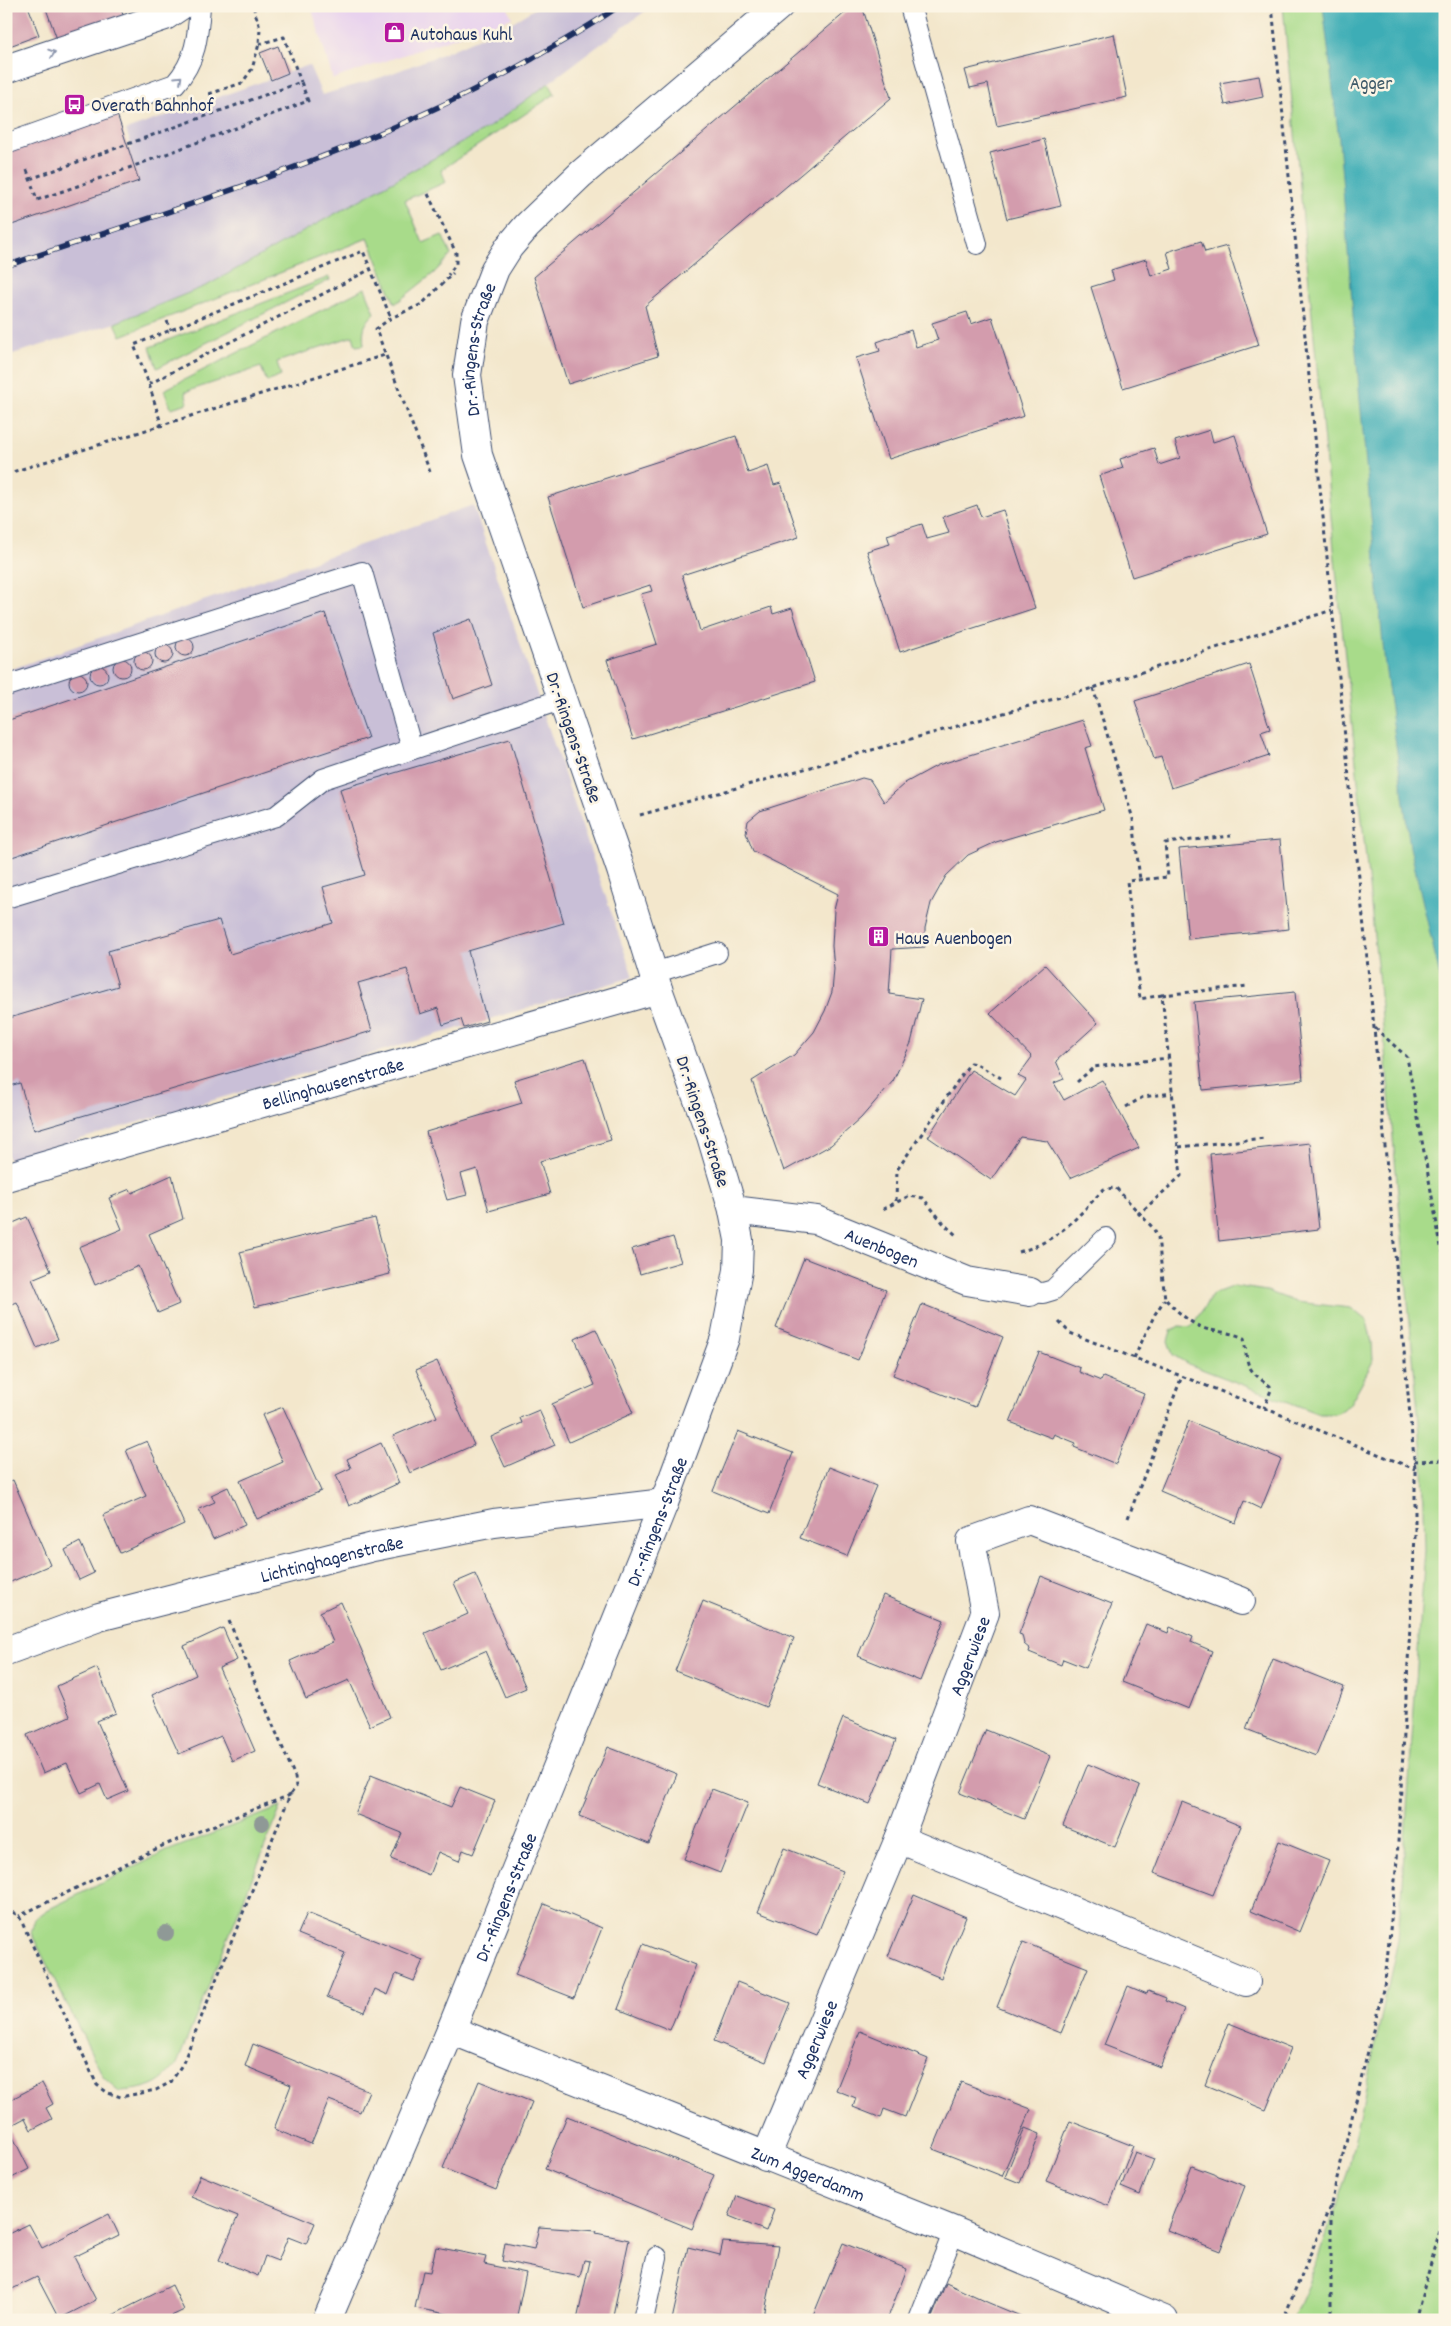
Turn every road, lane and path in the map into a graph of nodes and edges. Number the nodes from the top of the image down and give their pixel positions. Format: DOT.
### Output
graph roads {
  1 [pos="180,6"];
  2 [pos="200,6"];
  3 [pos="779,6"];
  4 [pos="910,6"];
  5 [pos="1272,6"];
  6 [pos="259,44"];
  7 [pos="6,69"];
  8 [pos="301,82"];
  9 [pos="6,144"];
  10 [pos="118,172"];
  11 [pos="120,177"];
  12 [pos="428,194"];
  13 [pos="977,244"];
  14 [pos="371,269"];
  15 [pos="433,294"];
  16 [pos="167,321"];
  17 [pos="171,330"];
  18 [pos="385,355"];
  19 [pos="149,384"];
  20 [pos="162,427"];
  21 [pos="430,472"];
  22 [pos="6,474"];
  23 [pos="1332,610"];
  24 [pos="6,686"];
  25 [pos="1092,688"];
  26 [pos="563,699"];
  27 [pos="412,749"];
  28 [pos="605,824"];
  29 [pos="1231,836"];
  30 [pos="1140,880"];
  31 [pos="6,898"];
  32 [pos="717,953"];
  33 [pos="656,981"];
  34 [pos="1249,986"];
  35 [pos="1162,995"];
  36 [pos="1374,1028"];
  37 [pos="1168,1058"];
  38 [pos="1001,1078"];
  39 [pos="1077,1082"];
  40 [pos="1172,1093"];
  41 [pos="1126,1107"];
  42 [pos="1265,1138"];
  43 [pos="1179,1147"];
  44 [pos="6,1177"];
  45 [pos="896,1201"];
  46 [pos="733,1210"];
  47 [pos="1138,1214"];
  48 [pos="1106,1238"];
  49 [pos="1445,1257"];
  50 [pos="1030,1292"];
  51 [pos="1165,1299"];
  52 [pos="1134,1358"];
  53 [pos="1182,1376"];
  54 [pos="1445,1460"];
  55 [pos="1414,1462"];
  56 [pos="1415,1470"];
  57 [pos="664,1503"];
  58 [pos="1115,1551"];
  59 [pos="214,1587"];
  60 [pos="1241,1601"];
  61 [pos="6,1651"];
  62 [pos="290,1795"];
  63 [pos="899,1839"];
  64 [pos="6,1908"];
  65 [pos="19,1916"];
  66 [pos="1246,1982"];
  67 [pos="451,2030"];
  68 [pos="766,2157"];
  69 [pos="1331,2204"];
  70 [pos="1445,2213"];
  71 [pos="954,2231"];
  72 [pos="657,2258"];
  73 [pos="327,2320"];
  74 [pos="643,2320"];
  75 [pos="919,2320"];
  76 [pos="1164,2320"];
  77 [pos="1283,2320"];
  78 [pos="1332,2320"];
  79 [pos="1415,2320"];
  7 -- 1 [label="street, one-way"];
  9 -- 2 [label="lane, one-way"];
  3 -- 26 [label="street, Dr.-Ringens-Straße"];
  4 -- 13 [label="lane"];
  5 -- 23 [label="path"];
  6 -- 8 [label="path"];
  8 -- 10 [label="path"];
  8 -- 10 [label="path"];
  10 -- 11 [label="path"];
  12 -- 15 [label="path"];
  14 -- 17 [label="path"];
  14 -- 18 [label="path"];
  14 -- 19 [label="path"];
  16 -- 17 [label="path"];
  17 -- 19 [label="path"];
  18 -- 20 [label="path"];
  18 -- 21 [label="path"];
  19 -- 20 [label="path"];
  20 -- 22 [label="path"];
  23 -- 25 [label="path"];
  23 -- 36 [label="path"];
  24 -- 27 [label="lane"];
  25 -- 28 [label="path"];
  25 -- 30 [label="path"];
  26 -- 27 [label="lane"];
  26 -- 28 [label="street, Dr.-Ringens-Straße"];
  27 -- 31 [label="lane"];
  28 -- 33 [label="street, Dr.-Ringens-Straße"];
  29 -- 30 [label="path"];
  30 -- 35 [label="path"];
  32 -- 33 [label="lane"];
  33 -- 44 [label="street, Bellinghausenstraße"];
  33 -- 46 [label="street, Dr.-Ringens-Straße"];
  34 -- 35 [label="path"];
  35 -- 37 [label="path"];
  36 -- 49 [label="path"];
  36 -- 55 [label="path"];
  37 -- 39 [label="path"];
  37 -- 40 [label="path"];
  38 -- 45 [label="path"];
  40 -- 41 [label="path"];
  40 -- 43 [label="path"];
  42 -- 43 [label="path"];
  43 -- 47 [label="path"];
  46 -- 50 [label="street, Auenbogen"];
  46 -- 57 [label="street, Dr.-Ringens-Straße"];
  48 -- 50 [label="lane"];
  50 -- 52 [label="path"];
  51 -- 52 [label="path"];
  52 -- 53 [label="path"];
  53 -- 56 [label="path"];
  53 -- 58 [label="path"];
  54 -- 55 [label="path"];
  55 -- 56 [label="path"];
  56 -- 69 [label="path"];
  57 -- 59 [label="street, Lichtinghagenstraße"];
  57 -- 67 [label="street, Dr.-Ringens-Straße"];
  58 -- 60 [label="street, Aggerwiese"];
  58 -- 63 [label="street, Aggerwiese"];
  59 -- 61 [label="street, Lichtinghagenstraße"];
  59 -- 62 [label="path"];
  62 -- 65 [label="path"];
  62 -- 65 [label="path"];
  63 -- 66 [label="street"];
  63 -- 68 [label="street, Aggerwiese"];
  64 -- 65 [label="path"];
  67 -- 68 [label="street, Zum Aggerdamm"];
  67 -- 73 [label="street, Dr.-Ringens-Straße"];
  68 -- 71 [label="street, Zum Aggerdamm"];
  69 -- 77 [label="path"];
  69 -- 78 [label="path"];
  70 -- 79 [label="path"];
  71 -- 75 [label="lane"];
  71 -- 76 [label="street, Zum Aggerdamm"];
  72 -- 74 [label="lane"];
}
